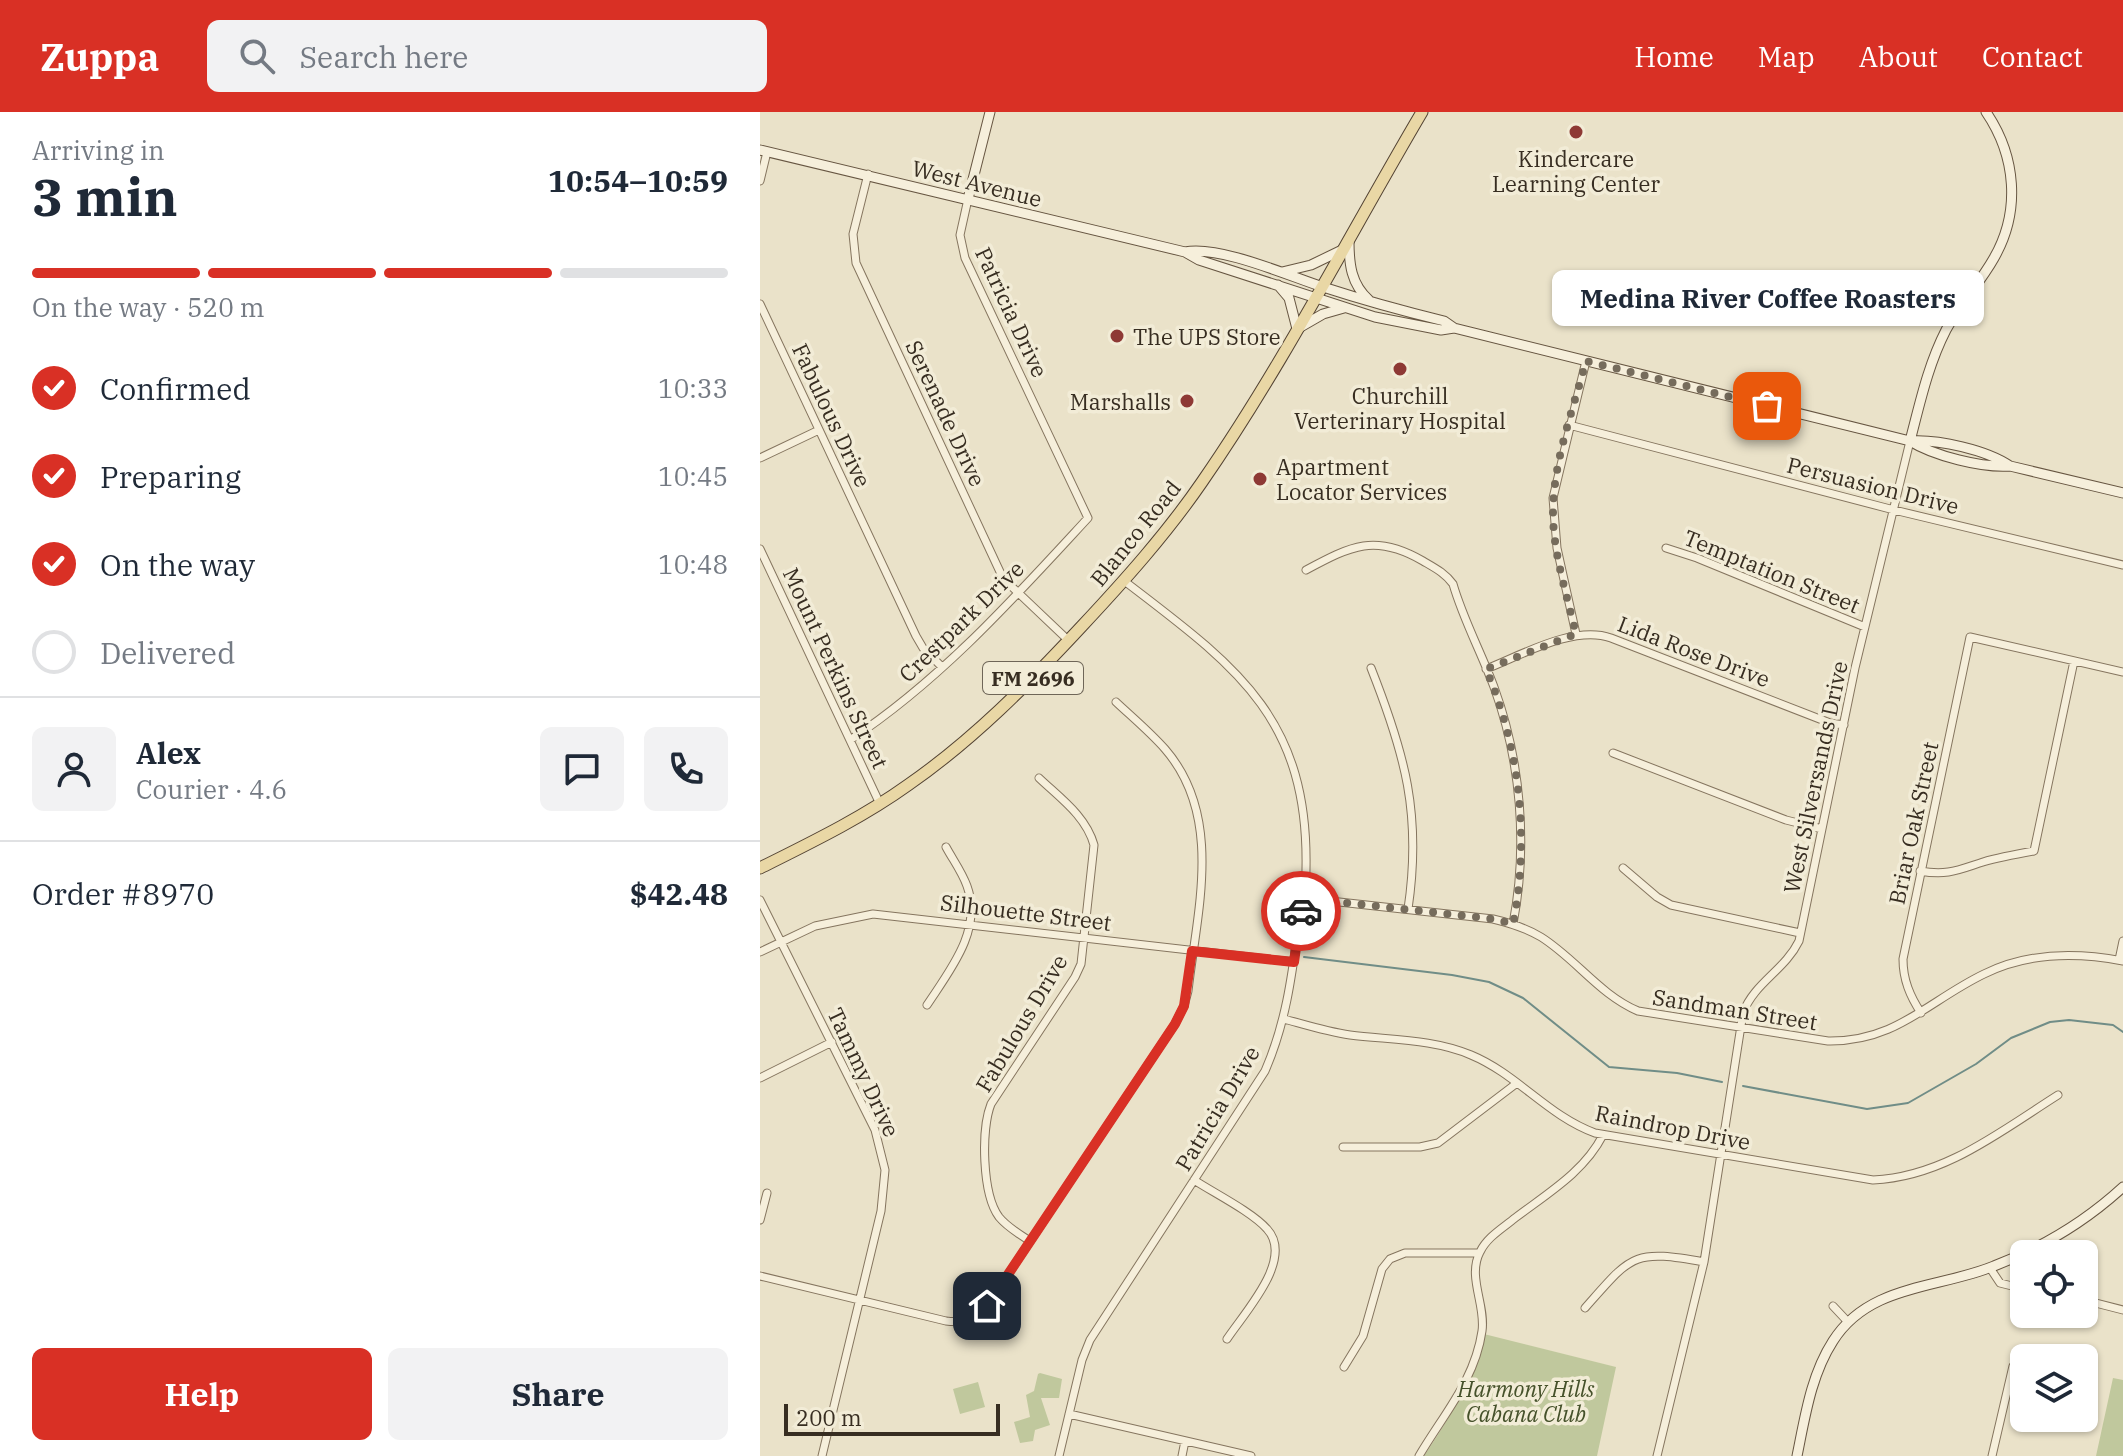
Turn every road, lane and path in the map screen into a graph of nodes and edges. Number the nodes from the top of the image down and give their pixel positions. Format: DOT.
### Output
graph roads {
  1 [pos="990,112"];
  2 [pos="1422,112"];
  3 [pos="1986,112"];
  4 [pos="764,151"];
  5 [pos="868,174"];
  6 [pos="760,181"];
  7 [pos="968,199"];
  8 [pos="1346,244"];
  9 [pos="1185,252"];
  10 [pos="1281,272"];
  11 [pos="1275,283"];
  12 [pos="1318,291"];
  13 [pos="1371,302"];
  14 [pos="760,304"];
  15 [pos="1346,308"];
  16 [pos="1454,328"];
  17 [pos="1297,329"];
  18 [pos="1586,361"];
  19 [pos="1569,425"];
  20 [pos="819,430"];
  21 [pos="1910,441"];
  22 [pos="760,458"];
  23 [pos="2123,493"];
  24 [pos="1894,510"];
  25 [pos="1088,518"];
  26 [pos="1666,548"];
  27 [pos="760,549"];
  28 [pos="2123,565"];
  29 [pos="1306,570"];
  30 [pos="1123,580"];
  31 [pos="1019,593"];
  32 [pos="1865,627"];
  33 [pos="1576,634"];
  34 [pos="1069,641"];
  35 [pos="2074,661"];
  36 [pos="942,667"];
  37 [pos="1371,668"];
  38 [pos="1486,669"];
  39 [pos="2123,672"];
  40 [pos="1116,702"];
  41 [pos="1844,725"];
  42 [pos="850,740"];
  43 [pos="1613,753"];
  44 [pos="1039,778"];
  45 [pos="880,804"];
  46 [pos="1822,829"];
  47 [pos="946,847"];
  48 [pos="760,868"];
  49 [pos="1623,868"];
  50 [pos="1920,871"];
  51 [pos="1303,898"];
  52 [pos="760,900"];
  53 [pos="1408,909"];
  54 [pos="969,923"];
  55 [pos="1513,924"];
  56 [pos="1800,933"];
  57 [pos="1084,937"];
  58 [pos="781,941"];
  59 [pos="2123,941"];
  60 [pos="1192,951"];
  61 [pos="760,952"];
  62 [pos="2121,960"];
  63 [pos="1294,962"];
  64 [pos="927,1005"];
  65 [pos="1921,1013"];
  66 [pos="1284,1019"];
  67 [pos="1740,1028"];
  68 [pos="832,1042"];
  69 [pos="760,1078"];
  70 [pos="1517,1083"];
  71 [pos="2058,1095"];
  72 [pos="1603,1135"];
  73 [pos="1343,1147"];
  74 [pos="1720,1155"];
  75 [pos="1194,1180"];
  76 [pos="2123,1187"];
  77 [pos="767,1193"];
  78 [pos="760,1220"];
  79 [pos="2055,1240"];
  80 [pos="1030,1241"];
  81 [pos="1479,1253"];
  82 [pos="2010,1261"];
  83 [pos="1704,1262"];
  84 [pos="1990,1268"];
  85 [pos="760,1276"];
  86 [pos="2010,1286"];
  87 [pos="860,1300"];
  88 [pos="2098,1304"];
  89 [pos="1833,1306"];
  90 [pos="1585,1308"];
  91 [pos="2123,1310"];
  92 [pos="1848,1322"];
  93 [pos="1227,1339"];
  94 [pos="1344,1367"];
  95 [pos="2010,1379"];
  96 [pos="1069,1414"];
  97 [pos="1185,1441"];
  98 [pos="822,1456"];
  99 [pos="1059,1456"];
  100 [pos="1182,1456"];
  101 [pos="1251,1456"];
  102 [pos="1419,1456"];
  103 [pos="1657,1456"];
  104 [pos="1797,1456"];
  105 [pos="1992,1456"];
  1 -- 7 [label="main road, Patricia Drive"];
  2 -- 8 [label="main road, Blanco Road / FM 2696"];
  3 -- 21 [label="main road, West Silversands Drive"];
  4 -- 5 [label="main road, West Avenue"];
  4 -- 6 [label="street"];
  5 -- 7 [label="main road, West Avenue"];
  5 -- 31 [label="street, Serenade Drive"];
  7 -- 9 [label="main road, West Avenue"];
  7 -- 25 [label="street, Patricia Drive"];
  8 -- 10 [label="main road"];
  8 -- 12 [label="main road, Blanco Road / FM 2696"];
  8 -- 13 [label="main road"];
  9 -- 10 [label="main road, West Avenue"];
  9 -- 11 [label="main road, West Avenue"];
  10 -- 12 [label="main road, West Avenue"];
  11 -- 12 [label="main road, West Avenue"];
  11 -- 17 [label="main road"];
  12 -- 13 [label="main road, West Avenue"];
  12 -- 15 [label="main road, West Avenue"];
  12 -- 17 [label="main road, Blanco Road / FM 2696"];
  13 -- 16 [label="main road, West Avenue"];
  14 -- 20 [label="street, Fabulous Drive"];
  15 -- 16 [label="main road, West Avenue"];
  15 -- 17 [label="main road"];
  16 -- 18 [label="main road, West Avenue"];
  17 -- 30 [label="main road, Blanco Road / FM 2696"];
  18 -- 19 [label="street"];
  18 -- 21 [label="main road, West Avenue"];
  19 -- 24 [label="street, Persuasion Drive"];
  19 -- 33 [label="street"];
  20 -- 22 [label="street"];
  20 -- 36 [label="street, Fabulous Drive"];
  21 -- 23 [label="main road, West Avenue"];
  21 -- 24 [label="street, West Silversands Drive"];
  24 -- 28 [label="street, Persuasion Drive"];
  24 -- 32 [label="street, West Silversands Drive"];
  25 -- 31 [label="street, Crestpark Drive"];
  26 -- 32 [label="street, Temptation Street"];
  27 -- 42 [label="street, Mount Perkins Street"];
  29 -- 38 [label="street"];
  30 -- 34 [label="main road, Blanco Road / FM 2696"];
  30 -- 51 [label="street, Patricia Drive"];
  31 -- 34 [label="street, Serenade Drive"];
  31 -- 36 [label="street, Crestpark Drive"];
  32 -- 41 [label="street, West Silversands Drive"];
  33 -- 38 [label="street, Lida Rose Drive"];
  33 -- 41 [label="street, Lida Rose Drive"];
  34 -- 45 [label="main road, Blanco Road / FM 2696"];
  35 -- 39 [label="street"];
  35 -- 50 [label="street"];
  35 -- 50 [label="street, Briar Oak Street"];
  36 -- 42 [label="street, Crestpark Drive"];
  37 -- 53 [label="street"];
  38 -- 55 [label="street"];
  40 -- 60 [label="street"];
  41 -- 46 [label="street, West Silversands Drive"];
  42 -- 45 [label="street, Mount Perkins Street"];
  43 -- 46 [label="street"];
  44 -- 57 [label="street, Fabulous Drive"];
  45 -- 48 [label="main road, Blanco Road / FM 2696"];
  46 -- 56 [label="street, West Silversands Drive"];
  47 -- 54 [label="street"];
  49 -- 56 [label="street"];
  50 -- 65 [label="street, Briar Oak Street"];
  51 -- 53 [label="street, Sandman Street"];
  51 -- 63 [label="street, Patricia Drive"];
  52 -- 58 [label="street, Tammy Drive"];
  53 -- 55 [label="street, Sandman Street"];
  54 -- 57 [label="street, Silhouette Street"];
  54 -- 58 [label="street, Silhouette Street"];
  54 -- 64 [label="street"];
  55 -- 67 [label="street, Sandman Street"];
  56 -- 67 [label="street, West Silversands Drive"];
  57 -- 60 [label="street, Silhouette Street"];
  57 -- 80 [label="street, Fabulous Drive"];
  58 -- 61 [label="street, Silhouette Street"];
  58 -- 68 [label="street, Tammy Drive"];
  59 -- 62 [label="street"];
  60 -- 63 [label="street, Silhouette Street"];
  60 -- 80 [label="street"];
  62 -- 65 [label="street, Sandman Street"];
  63 -- 66 [label="street, Patricia Drive"];
  65 -- 67 [label="street, Sandman Street"];
  66 -- 70 [label="street, Raindrop Drive"];
  66 -- 75 [label="street, Patricia Drive"];
  67 -- 74 [label="street, West Silversands Drive"];
  68 -- 69 [label="street"];
  68 -- 87 [label="street, Tammy Drive"];
  70 -- 72 [label="street, Raindrop Drive"];
  70 -- 73 [label="street"];
  71 -- 74 [label="street, Raindrop Drive"];
  72 -- 74 [label="street, Raindrop Drive"];
  72 -- 81 [label="street"];
  74 -- 83 [label="street, West Silversands Drive"];
  75 -- 93 [label="street"];
  75 -- 96 [label="street, Patricia Drive"];
  76 -- 79 [label="main road"];
  77 -- 78 [label="street"];
  80 -- 87 [label="street"];
  81 -- 94 [label="street"];
  81 -- 102 [label="street"];
  82 -- 84 [label="main road"];
  83 -- 90 [label="street"];
  83 -- 103 [label="street, West Silversands Drive"];
  84 -- 86 [label="street"];
  84 -- 92 [label="main road"];
  85 -- 87 [label="street"];
  87 -- 98 [label="street, Tammy Drive"];
  88 -- 91 [label="street"];
  89 -- 92 [label="street"];
  92 -- 104 [label="main road"];
  95 -- 105 [label="street"];
  96 -- 97 [label="street"];
  96 -- 99 [label="street, Patricia Drive"];
  97 -- 100 [label="street"];
  97 -- 101 [label="street"];
}
